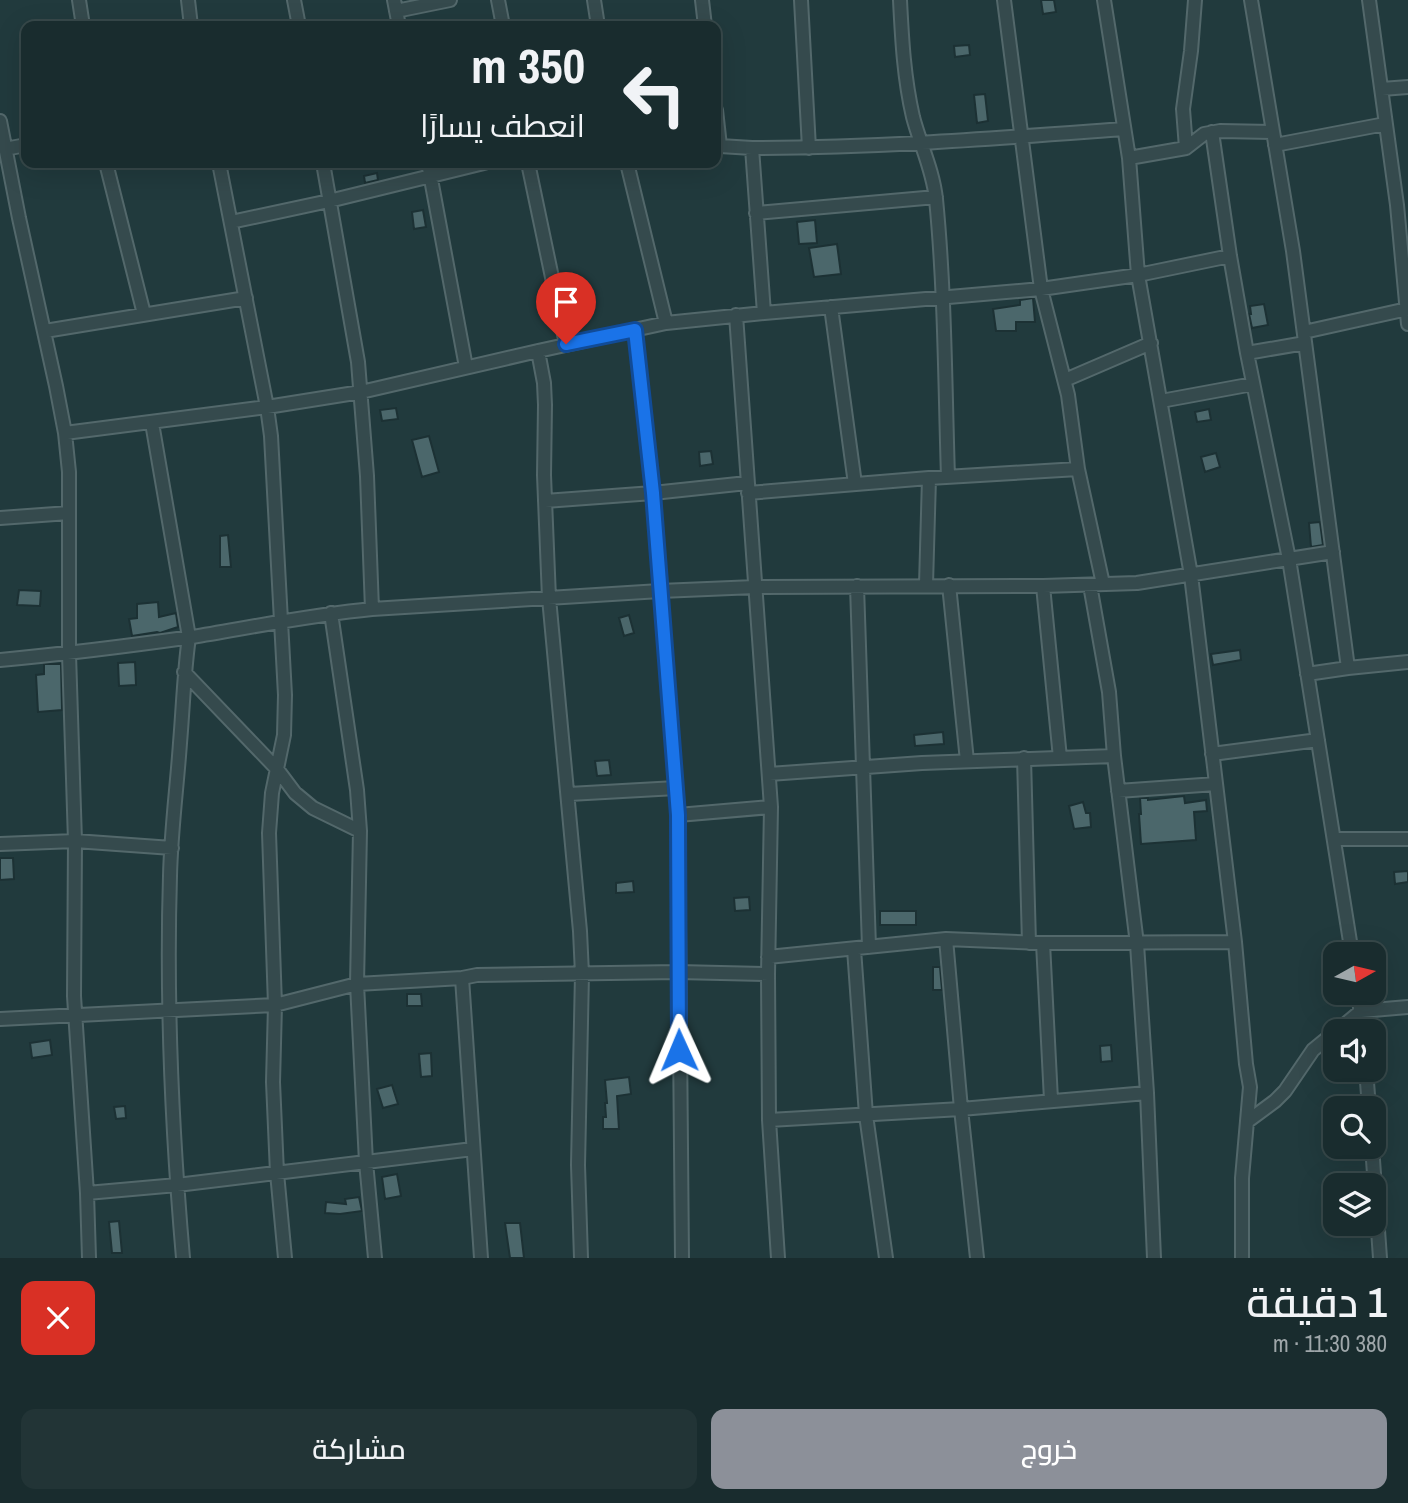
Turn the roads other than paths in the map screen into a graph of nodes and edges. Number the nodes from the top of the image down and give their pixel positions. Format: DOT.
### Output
graph roads {
  1 [pos="79,0"];
  2 [pos="188,0"];
  3 [pos="294,0"];
  4 [pos="450,0"];
  5 [pos="498,0"];
  6 [pos="594,0"];
  7 [pos="702,0"];
  8 [pos="801,0"];
  9 [pos="900,0"];
  10 [pos="1004,0"];
  11 [pos="1104,0"];
  12 [pos="1195,0"];
  13 [pos="1251,0"];
  14 [pos="1369,0"];
  15 [pos="395,6"];
  16 [pos="82,21"];
  17 [pos="190,21"];
  18 [pos="298,21"];
  19 [pos="502,21"];
  20 [pos="597,21"];
  21 [pos="704,21"];
  22 [pos="1408,87"];
  23 [pos="1382,89"];
  24 [pos="0,121"];
  25 [pos="1385,124"];
  26 [pos="1124,129"];
  27 [pos="1212,132"];
  28 [pos="1273,132"];
  29 [pos="1021,136"];
  30 [pos="921,143"];
  31 [pos="1275,145"];
  32 [pos="21,146"];
  33 [pos="721,146"];
  34 [pos="751,148"];
  35 [pos="810,148"];
  36 [pos="1186,148"];
  37 [pos="5,149"];
  38 [pos="1129,158"];
  39 [pos="107,168"];
  40 [pos="220,168"];
  41 [pos="324,168"];
  42 [pos="430,168"];
  43 [pos="464,168"];
  44 [pos="529,168"];
  45 [pos="628,168"];
  46 [pos="432,176"];
  47 [pos="936,197"];
  48 [pos="329,201"];
  49 [pos="1402,205"];
  50 [pos="757,213"];
  51 [pos="231,222"];
  52 [pos="1230,256"];
  53 [pos="1138,275"];
  54 [pos="1041,289"];
  55 [pos="942,297"];
  56 [pos="246,298"];
  57 [pos="831,307"];
  58 [pos="1407,309"];
  59 [pos="764,313"];
  60 [pos="144,314"];
  61 [pos="736,315"];
  62 [pos="666,323"];
  63 [pos="1408,324"];
  64 [pos="635,330"];
  65 [pos="45,331"];
  66 [pos="1304,337"];
  67 [pos="1151,343"];
  68 [pos="566,344"];
  69 [pos="538,351"];
  70 [pos="1247,353"];
  71 [pos="466,367"];
  72 [pos="1065,380"];
  73 [pos="1254,384"];
  74 [pos="361,392"];
  75 [pos="1161,401"];
  76 [pos="267,407"];
  77 [pos="152,423"];
  78 [pos="65,433"];
  79 [pos="1078,470"];
  80 [pos="948,477"];
  81 [pos="929,478"];
  82 [pos="855,484"];
  83 [pos="747,488"];
  84 [pos="653,493"];
  85 [pos="545,501"];
  86 [pos="69,513"];
  87 [pos="0,518"];
  88 [pos="1333,552"];
  89 [pos="1289,559"];
  90 [pos="1191,575"];
  91 [pos="926,585"];
  92 [pos="950,585"];
  93 [pos="1096,585"];
  94 [pos="857,586"];
  95 [pos="1043,586"];
  96 [pos="755,587"];
  97 [pos="660,591"];
  98 [pos="550,598"];
  99 [pos="372,609"];
  100 [pos="331,613"];
  101 [pos="281,622"];
  102 [pos="189,637"];
  103 [pos="69,654"];
  104 [pos="0,660"];
  105 [pos="1408,662"];
  106 [pos="1348,668"];
  107 [pos="184,672"];
  108 [pos="1307,674"];
  109 [pos="1318,740"];
  110 [pos="1212,754"];
  111 [pos="1114,756"];
  112 [pos="1024,758"];
  113 [pos="1060,758"];
  114 [pos="967,761"];
  115 [pos="864,767"];
  116 [pos="277,769"];
  117 [pos="769,774"];
  118 [pos="1216,784"];
  119 [pos="676,788"];
  120 [pos="1118,791"];
  121 [pos="569,794"];
  122 [pos="771,807"];
  123 [pos="678,815"];
  124 [pos="360,831"];
  125 [pos="1334,839"];
  126 [pos="1408,839"];
  127 [pos="75,841"];
  128 [pos="0,844"];
  129 [pos="172,848"];
  130 [pos="946,939"];
  131 [pos="1235,942"];
  132 [pos="1350,942"];
  133 [pos="1029,943"];
  134 [pos="1043,943"];
  135 [pos="1137,944"];
  136 [pos="869,947"];
  137 [pos="854,949"];
  138 [pos="768,957"];
  139 [pos="678,972"];
  140 [pos="582,974"];
  141 [pos="768,974"];
  142 [pos="462,978"];
  143 [pos="357,985"];
  144 [pos="275,1005"];
  145 [pos="1360,1005"];
  146 [pos="1408,1007"];
  147 [pos="1361,1011"];
  148 [pos="170,1012"];
  149 [pos="75,1014"];
  150 [pos="0,1019"];
  151 [pos="1351,1019"];
  152 [pos="1362,1019"];
  153 [pos="1323,1042"];
  154 [pos="1147,1093"];
  155 [pos="1051,1100"];
  156 [pos="961,1109"];
  157 [pos="866,1115"];
  158 [pos="769,1120"];
  159 [pos="1248,1121"];
  160 [pos="473,1149"];
  161 [pos="1373,1159"];
  162 [pos="366,1162"];
  163 [pos="278,1173"];
  164 [pos="177,1185"];
  165 [pos="87,1193"];
  166 [pos="89,1258"];
  167 [pos="183,1258"];
  168 [pos="285,1258"];
  169 [pos="375,1258"];
  170 [pos="481,1258"];
  171 [pos="581,1258"];
  172 [pos="682,1258"];
  173 [pos="778,1258"];
  174 [pos="886,1258"];
  175 [pos="977,1258"];
  176 [pos="1154,1258"];
  177 [pos="1242,1258"];
  178 [pos="1380,1258"];
  1 -- 16 [label="street"];
  2 -- 17 [label="street"];
  3 -- 18 [label="street"];
  4 -- 15 [label="street"];
  5 -- 19 [label="street"];
  6 -- 20 [label="street"];
  7 -- 21 [label="street"];
  8 -- 35 [label="street"];
  9 -- 30 [label="street"];
  10 -- 29 [label="street"];
  11 -- 26 [label="street"];
  12 -- 36 [label="street"];
  13 -- 28 [label="street"];
  14 -- 23 [label="street"];
  22 -- 23 [label="street"];
  23 -- 25 [label="street"];
  24 -- 37 [label="street"];
  25 -- 31 [label="street"];
  25 -- 49 [label="street"];
  26 -- 29 [label="street"];
  26 -- 38 [label="street"];
  27 -- 28 [label="street"];
  27 -- 36 [label="street"];
  27 -- 52 [label="street"];
  28 -- 31 [label="street"];
  29 -- 30 [label="street"];
  29 -- 54 [label="street"];
  30 -- 35 [label="street"];
  30 -- 47 [label="street"];
  31 -- 66 [label="street"];
  32 -- 37 [label="street"];
  33 -- 34 [label="street"];
  34 -- 35 [label="street"];
  34 -- 50 [label="street"];
  36 -- 38 [label="street"];
  37 -- 65 [label="street"];
  38 -- 53 [label="street"];
  39 -- 60 [label="street"];
  40 -- 51 [label="street"];
  41 -- 48 [label="street"];
  42 -- 46 [label="street"];
  43 -- 46 [label="street"];
  44 -- 68 [label="street"];
  45 -- 62 [label="street"];
  46 -- 48 [label="street"];
  46 -- 71 [label="street"];
  47 -- 50 [label="street"];
  47 -- 55 [label="street"];
  48 -- 51 [label="street"];
  48 -- 74 [label="street"];
  49 -- 58 [label="street"];
  50 -- 59 [label="street"];
  51 -- 56 [label="street"];
  52 -- 53 [label="street"];
  52 -- 70 [label="street"];
  53 -- 54 [label="street"];
  53 -- 67 [label="street"];
  54 -- 55 [label="street"];
  54 -- 72 [label="street"];
  55 -- 57 [label="street"];
  55 -- 80 [label="street"];
  56 -- 60 [label="street"];
  56 -- 76 [label="street"];
  57 -- 59 [label="street"];
  57 -- 82 [label="street"];
  58 -- 63 [label="street"];
  58 -- 66 [label="street"];
  59 -- 61 [label="street"];
  60 -- 65 [label="street"];
  61 -- 62 [label="street"];
  61 -- 83 [label="street"];
  62 -- 64 [label="street"];
  64 -- 68 [label="street"];
  64 -- 84 [label="street"];
  65 -- 78 [label="street"];
  66 -- 70 [label="street"];
  66 -- 88 [label="street"];
  67 -- 72 [label="street"];
  67 -- 75 [label="street"];
  68 -- 69 [label="street"];
  69 -- 71 [label="street"];
  69 -- 85 [label="street"];
  70 -- 73 [label="street"];
  71 -- 74 [label="street"];
  72 -- 79 [label="street"];
  73 -- 75 [label="street"];
  73 -- 89 [label="street"];
  74 -- 76 [label="street"];
  74 -- 99 [label="street"];
  75 -- 90 [label="street"];
  76 -- 77 [label="street"];
  76 -- 101 [label="street"];
  77 -- 78 [label="street"];
  77 -- 102 [label="street"];
  78 -- 86 [label="street"];
  79 -- 80 [label="street"];
  79 -- 93 [label="street"];
  80 -- 81 [label="street"];
  81 -- 82 [label="street"];
  81 -- 91 [label="street"];
  82 -- 83 [label="street"];
  83 -- 84 [label="street"];
  83 -- 96 [label="street"];
  84 -- 85 [label="street"];
  84 -- 97 [label="street"];
  85 -- 98 [label="street"];
  86 -- 87 [label="street"];
  86 -- 103 [label="street"];
  88 -- 89 [label="street"];
  88 -- 106 [label="street"];
  89 -- 90 [label="street"];
  89 -- 108 [label="street"];
  90 -- 93 [label="street"];
  90 -- 110 [label="street"];
  91 -- 92 [label="street"];
  91 -- 94 [label="street"];
  92 -- 95 [label="street"];
  92 -- 114 [label="street"];
  93 -- 95 [label="street"];
  93 -- 111 [label="street"];
  94 -- 96 [label="street"];
  94 -- 115 [label="street"];
  95 -- 113 [label="street"];
  96 -- 97 [label="street"];
  96 -- 117 [label="street"];
  97 -- 98 [label="street"];
  97 -- 119 [label="street"];
  98 -- 99 [label="street"];
  98 -- 121 [label="street"];
  99 -- 100 [label="street"];
  100 -- 101 [label="street"];
  100 -- 124 [label="street"];
  101 -- 102 [label="street"];
  101 -- 116 [label="street"];
  102 -- 103 [label="street"];
  102 -- 107 [label="street"];
  103 -- 104 [label="street"];
  103 -- 127 [label="street"];
  105 -- 106 [label="street"];
  106 -- 108 [label="street"];
  107 -- 116 [label="street"];
  107 -- 129 [label="street"];
  108 -- 109 [label="street"];
  109 -- 110 [label="street"];
  109 -- 125 [label="street"];
  110 -- 118 [label="street"];
  111 -- 113 [label="street"];
  111 -- 120 [label="street"];
  112 -- 113 [label="street"];
  112 -- 114 [label="street"];
  112 -- 133 [label="street"];
  114 -- 115 [label="street"];
  115 -- 117 [label="street"];
  115 -- 136 [label="street"];
  116 -- 124 [label="street"];
  116 -- 144 [label="street"];
  117 -- 122 [label="street"];
  118 -- 120 [label="street"];
  118 -- 131 [label="street"];
  119 -- 121 [label="street"];
  119 -- 123 [label="street"];
  120 -- 135 [label="street"];
  121 -- 140 [label="street"];
  122 -- 123 [label="street"];
  122 -- 138 [label="street"];
  123 -- 139 [label="street"];
  124 -- 143 [label="street"];
  125 -- 126 [label="street"];
  125 -- 132 [label="street"];
  127 -- 128 [label="street"];
  127 -- 129 [label="street"];
  127 -- 149 [label="street"];
  129 -- 148 [label="street"];
  130 -- 133 [label="street"];
  130 -- 136 [label="street"];
  130 -- 156 [label="street"];
  131 -- 135 [label="street"];
  131 -- 159 [label="street"];
  133 -- 134 [label="street"];
  134 -- 135 [label="street"];
  134 -- 155 [label="street"];
  135 -- 154 [label="street"];
  136 -- 137 [label="street"];
  137 -- 138 [label="street"];
  137 -- 157 [label="street"];
  138 -- 141 [label="street"];
  139 -- 140 [label="street"];
  139 -- 141 [label="street"];
  139 -- 172 [label="street"];
  140 -- 142 [label="street"];
  140 -- 171 [label="street"];
  141 -- 158 [label="street"];
  142 -- 143 [label="street"];
  142 -- 160 [label="street"];
  143 -- 144 [label="street"];
  143 -- 162 [label="street"];
  144 -- 148 [label="street"];
  144 -- 163 [label="street"];
  145 -- 147 [label="street"];
  146 -- 147 [label="street"];
  147 -- 151 [label="street"];
  147 -- 152 [label="street"];
  148 -- 149 [label="street"];
  148 -- 164 [label="street"];
  149 -- 150 [label="street"];
  149 -- 165 [label="street"];
  153 -- 159 [label="street"];
  154 -- 155 [label="street"];
  154 -- 176 [label="street"];
  155 -- 156 [label="street"];
  156 -- 157 [label="street"];
  156 -- 175 [label="street"];
  157 -- 158 [label="street"];
  157 -- 174 [label="street"];
  158 -- 173 [label="street"];
  159 -- 177 [label="street"];
  160 -- 162 [label="street"];
  160 -- 170 [label="street"];
  161 -- 178 [label="street"];
  162 -- 163 [label="street"];
  162 -- 169 [label="street"];
  163 -- 164 [label="street"];
  163 -- 168 [label="street"];
  164 -- 165 [label="street"];
  164 -- 167 [label="street"];
  165 -- 166 [label="street"];
}
